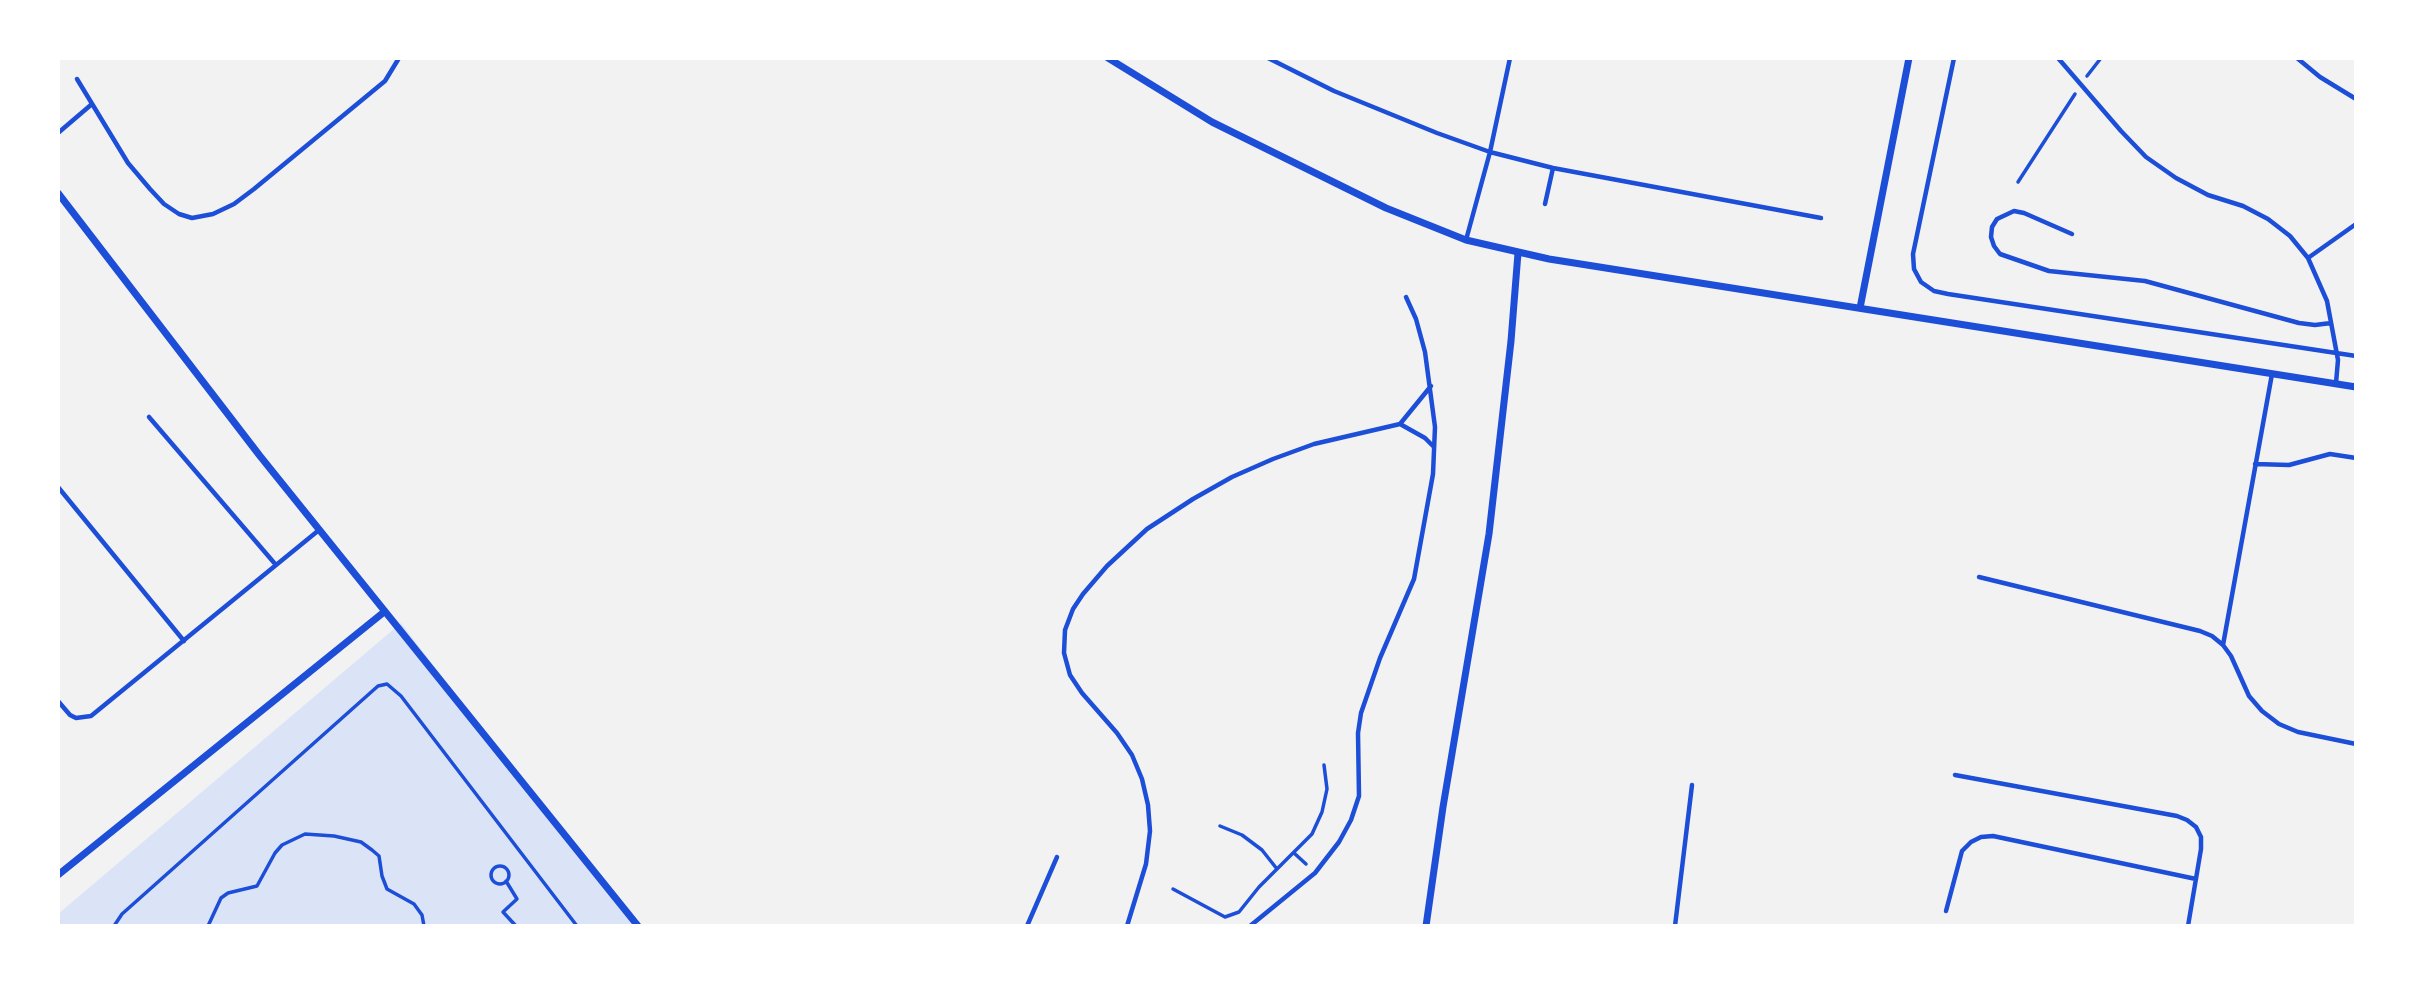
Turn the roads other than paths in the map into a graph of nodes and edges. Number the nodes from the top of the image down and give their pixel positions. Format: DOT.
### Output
graph roads {
  1 [pos="398,58"];
  2 [pos="1108,58"];
  3 [pos="1268,58"];
  4 [pos="1510,58"];
  5 [pos="1909,58"];
  6 [pos="1954,58"];
  7 [pos="2058,58"];
  8 [pos="2297,58"];
  9 [pos="77,79"];
  10 [pos="2356,99"];
  11 [pos="92,104"];
  12 [pos="58,132"];
  13 [pos="1490,152"];
  14 [pos="1553,167"];
  15 [pos="58,193"];
  16 [pos="1545,204"];
  17 [pos="1821,218"];
  18 [pos="2356,225"];
  19 [pos="2072,234"];
  20 [pos="1466,240"];
  21 [pos="1518,253"];
  22 [pos="2308,258"];
  23 [pos="1406,297"];
  24 [pos="1860,308"];
  25 [pos="2331,323"];
  26 [pos="2337,353"];
  27 [pos="2356,356"];
  28 [pos="2272,374"];
  29 [pos="2336,384"];
  30 [pos="1431,386"];
  31 [pos="2356,387"];
  32 [pos="149,417"];
  33 [pos="1400,424"];
  34 [pos="1435,448"];
  35 [pos="2356,458"];
  36 [pos="2256,464"];
  37 [pos="58,487"];
  38 [pos="320,530"];
  39 [pos="276,565"];
  40 [pos="1979,577"];
  41 [pos="384,612"];
  42 [pos="184,640"];
  43 [pos="2223,645"];
  44 [pos="58,701"];
  45 [pos="2356,744"];
  46 [pos="1955,775"];
  47 [pos="1692,785"];
  48 [pos="1057,857"];
  49 [pos="58,875"];
  50 [pos="2196,879"];
  51 [pos="1946,911"];
  52 [pos="638,926"];
  53 [pos="1027,926"];
  54 [pos="1126,926"];
  55 [pos="1250,926"];
  56 [pos="1426,926"];
  57 [pos="1675,926"];
  58 [pos="2188,926"];
  1 -- 11 [label="lane"];
  2 -- 20 [label="street"];
  3 -- 13 [label="lane"];
  4 -- 13 [label="lane"];
  5 -- 24 [label="street"];
  6 -- 26 [label="lane"];
  7 -- 22 [label="lane"];
  8 -- 10 [label="lane"];
  9 -- 11 [label="lane"];
  11 -- 12 [label="lane"];
  13 -- 14 [label="lane"];
  13 -- 20 [label="lane"];
  14 -- 16 [label="lane"];
  14 -- 17 [label="lane"];
  15 -- 38 [label="street"];
  18 -- 22 [label="lane"];
  19 -- 25 [label="lane"];
  20 -- 21 [label="street"];
  21 -- 24 [label="street"];
  21 -- 56 [label="street"];
  22 -- 25 [label="lane"];
  23 -- 30 [label="lane"];
  24 -- 28 [label="street"];
  25 -- 26 [label="lane"];
  26 -- 27 [label="lane"];
  26 -- 29 [label="lane"];
  28 -- 29 [label="street"];
  28 -- 36 [label="lane"];
  29 -- 31 [label="street"];
  30 -- 33 [label="lane"];
  30 -- 34 [label="lane"];
  32 -- 39 [label="lane"];
  33 -- 34 [label="lane"];
  33 -- 54 [label="lane"];
  34 -- 55 [label="lane"];
  35 -- 36 [label="lane"];
  36 -- 43 [label="lane"];
  37 -- 42 [label="lane"];
  38 -- 39 [label="lane"];
  38 -- 41 [label="street"];
  39 -- 42 [label="lane"];
  40 -- 43 [label="lane"];
  41 -- 49 [label="street"];
  41 -- 52 [label="street"];
  42 -- 44 [label="lane"];
  43 -- 45 [label="lane"];
  46 -- 50 [label="lane"];
  47 -- 57 [label="lane"];
  48 -- 53 [label="lane"];
  50 -- 51 [label="lane"];
  50 -- 58 [label="lane"];
}
